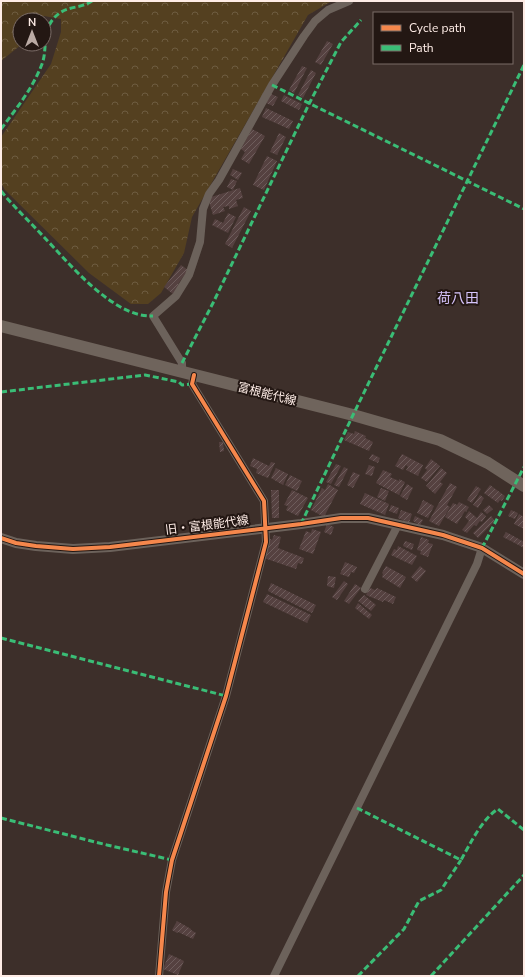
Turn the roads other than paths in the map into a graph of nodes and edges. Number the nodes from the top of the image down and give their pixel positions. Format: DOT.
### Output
graph roads {
  1 [pos="349,1"];
  2 [pos="1,326"];
  3 [pos="182,372"];
  4 [pos="194,375"];
  5 [pos="524,486"];
  6 [pos="398,525"];
  7 [pos="265,528"];
  8 [pos="1,538"];
  9 [pos="482,548"];
  10 [pos="524,574"];
  11 [pos="365,589"];
  12 [pos="159,976"];
  13 [pos="274,976"];
  1 -- 3 [label="street"];
  2 -- 3 [label="main road, 富根能代線"];
  3 -- 4 [label="main road, 富根能代線"];
  4 -- 5 [label="main road, 富根能代線"];
  4 -- 7 [label="street"];
  6 -- 7 [label="street, 旧・富根能代線"];
  6 -- 9 [label="street, 旧・富根能代線"];
  6 -- 11 [label="street"];
  7 -- 8 [label="street, 旧・富根能代線"];
  7 -- 12 [label="street"];
  9 -- 10 [label="street, 旧・富根能代線"];
  9 -- 13 [label="street"];
}
